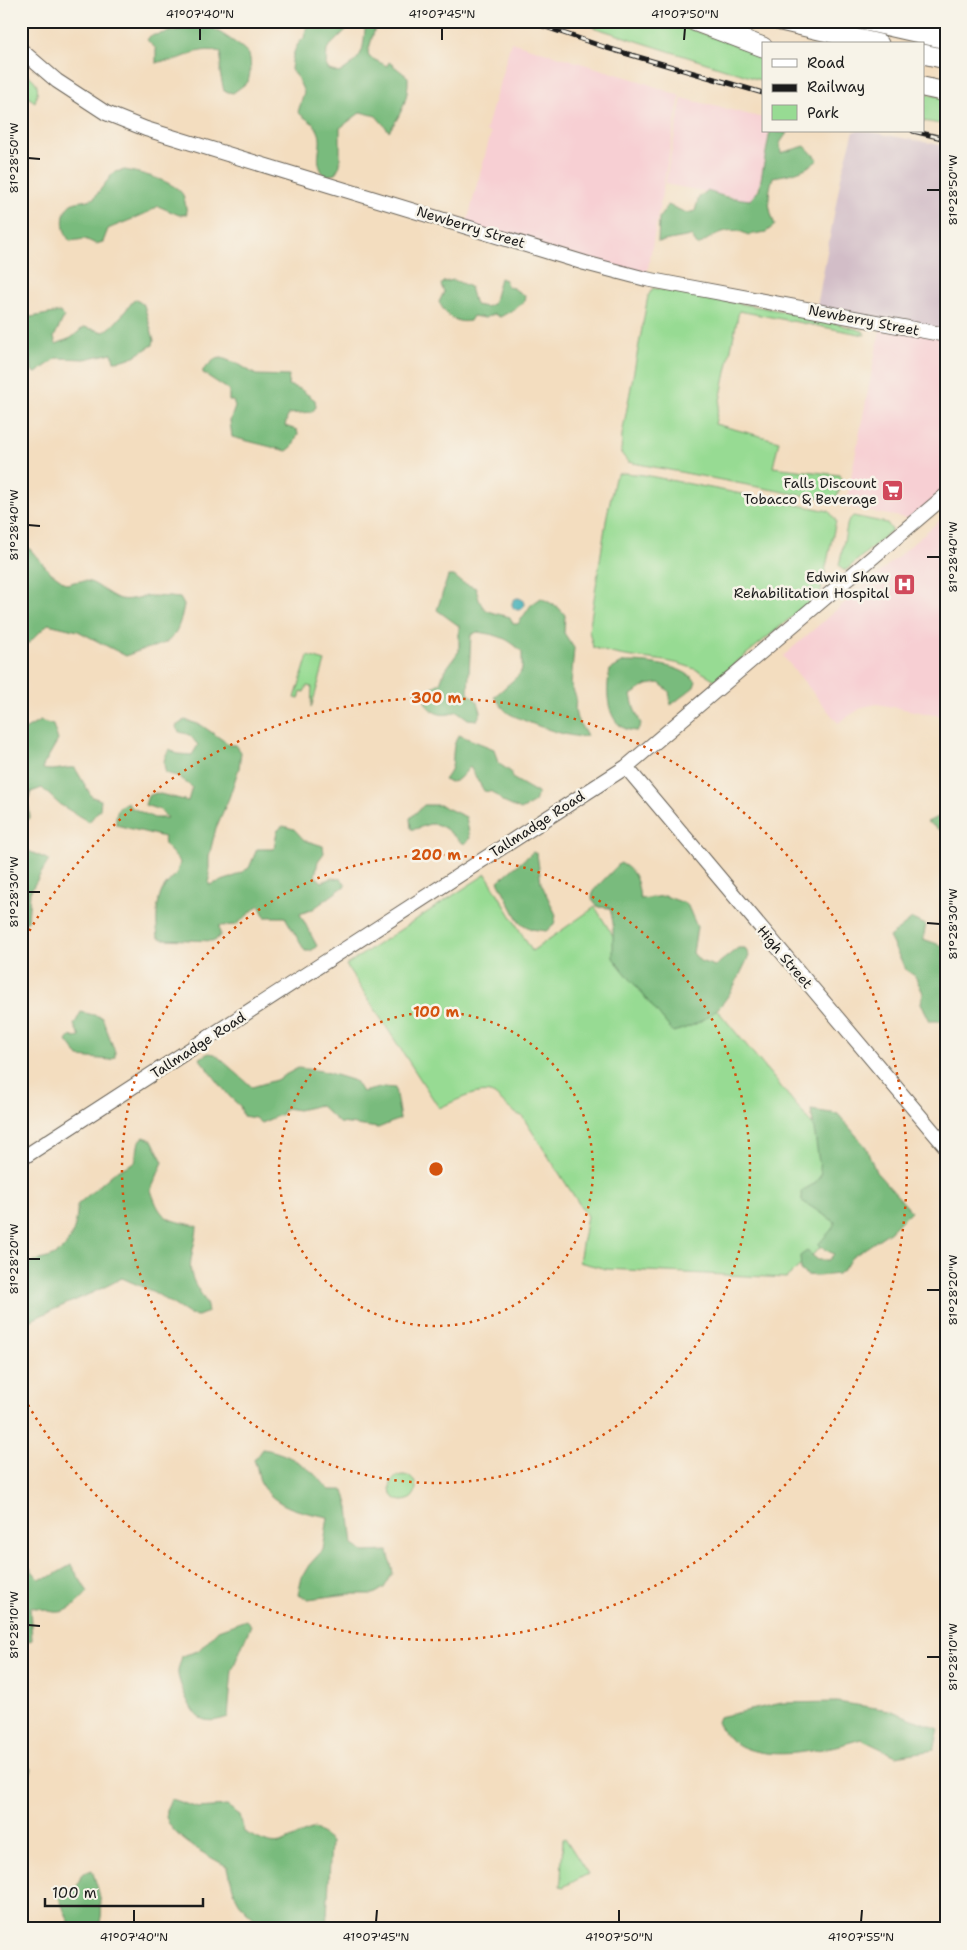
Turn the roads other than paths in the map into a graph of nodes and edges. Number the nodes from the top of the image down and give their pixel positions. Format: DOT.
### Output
graph roads {
  1 [pos="694,21"];
  2 [pos="781,21"];
  3 [pos="866,21"];
  4 [pos="946,39"];
  5 [pos="870,42"];
  6 [pos="762,47"];
  7 [pos="21,50"];
  8 [pos="924,54"];
  9 [pos="946,59"];
  10 [pos="924,87"];
  11 [pos="946,92"];
  12 [pos="946,335"];
  13 [pos="946,496"];
  14 [pos="626,767"];
  15 [pos="946,1147"];
  16 [pos="21,1159"];
  1 -- 6 [label="highway"];
  2 -- 5 [label="highway"];
  3 -- 4 [label="highway"];
  7 -- 12 [label="street, Newberry Street"];
  8 -- 9 [label="highway"];
  10 -- 11 [label="highway"];
  13 -- 14 [label="street, Tallmadge Road"];
  14 -- 15 [label="street, High Street"];
  14 -- 16 [label="street, Tallmadge Road"];
}
